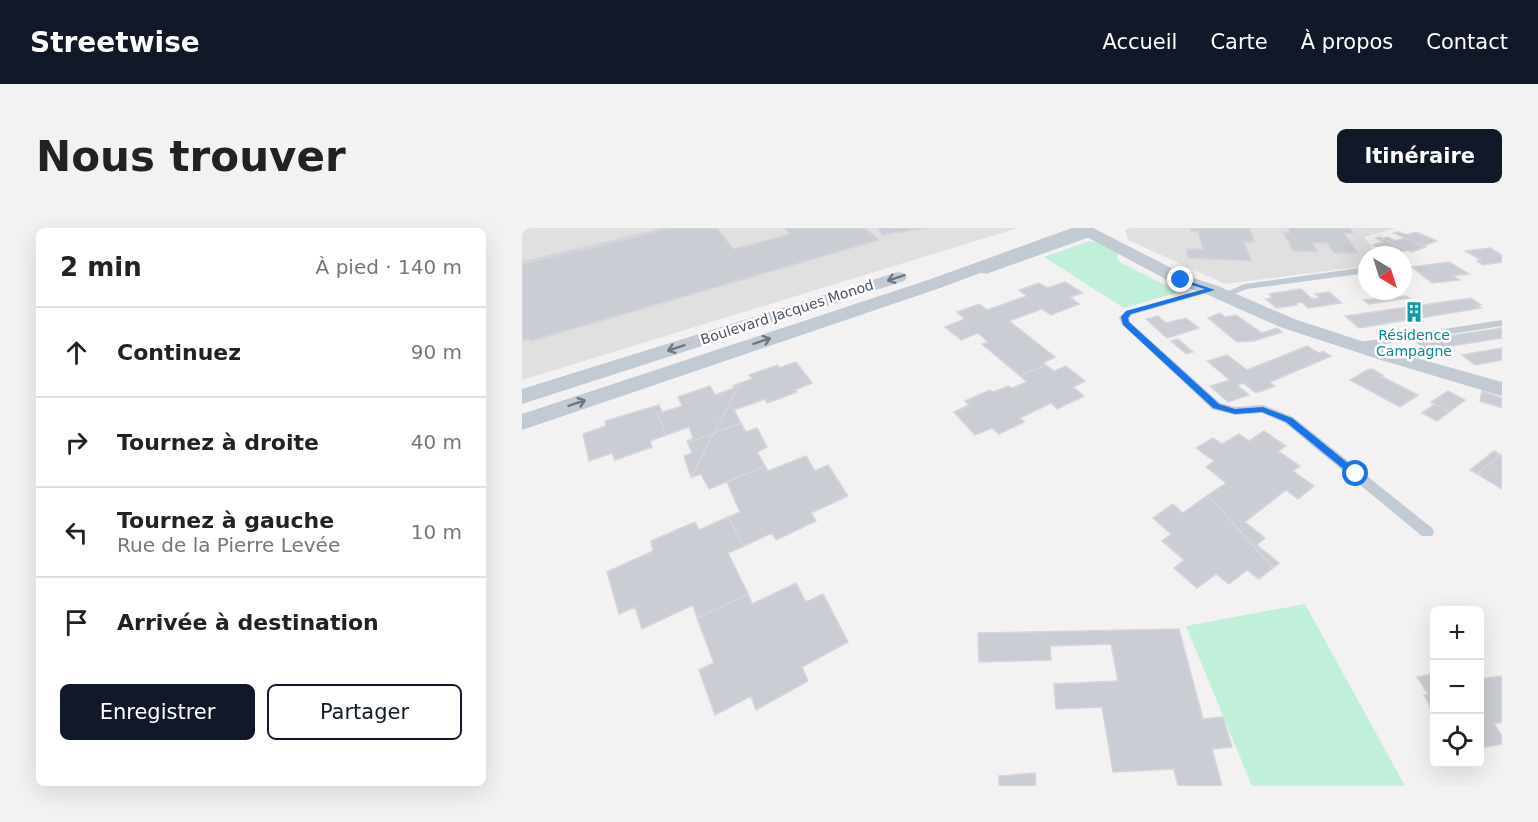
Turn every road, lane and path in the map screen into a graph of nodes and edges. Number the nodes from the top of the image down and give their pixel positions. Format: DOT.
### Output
graph roads {
  1 [pos="1052,228"];
  2 [pos="1086,230"];
  3 [pos="939,264"];
  4 [pos="917,271"];
  5 [pos="1358,271"];
  6 [pos="851,292"];
  7 [pos="1218,292"];
  8 [pos="867,307"];
  9 [pos="1502,322"];
  10 [pos="1354,346"];
  11 [pos="1502,389"];
  12 [pos="522,397"];
  13 [pos="522,422"];
  14 [pos="1427,532"];
  1 -- 3 [label="street"];
  2 -- 7 [label="street"];
  2 -- 8 [label="street"];
  4 -- 6 [label="street, Boulevard Jacques Monod, one-way"];
  5 -- 7 [label="lane"];
  6 -- 8 [label="lane"];
  6 -- 12 [label="street, Boulevard Jacques Monod, one-way"];
  7 -- 10 [label="street"];
  7 -- 14 [label="lane"];
  13 -- 8 [label="street, one-way"];
  9 -- 10 [label="lane"];
  10 -- 11 [label="street"];
}
